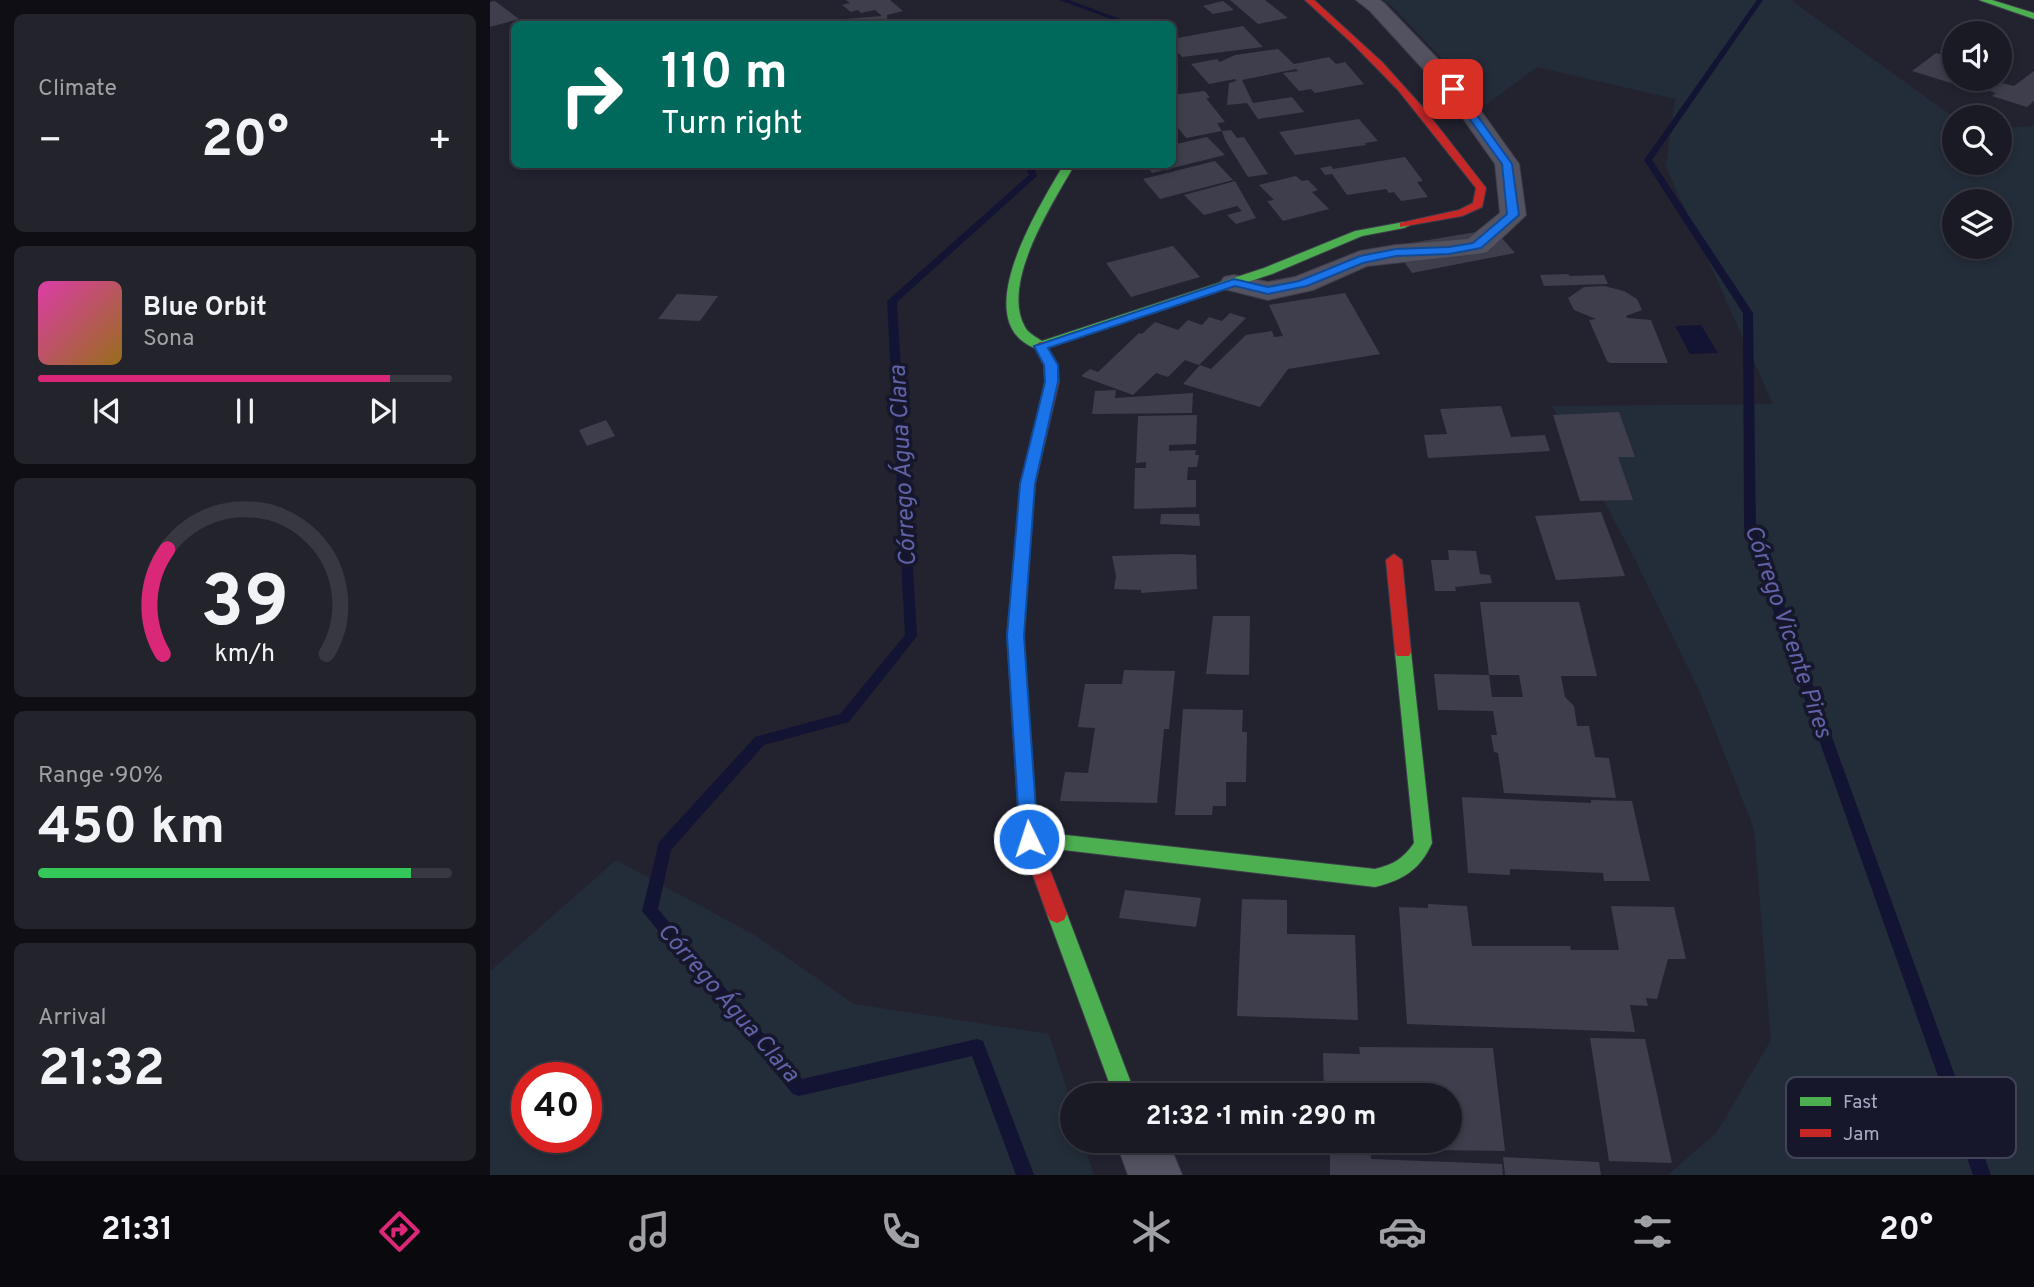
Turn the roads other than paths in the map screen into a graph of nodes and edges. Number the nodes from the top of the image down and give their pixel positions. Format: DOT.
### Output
graph roads {
  1 [pos="1309,0"];
  2 [pos="1366,0"];
  3 [pos="1983,0"];
  4 [pos="2034,16"];
  5 [pos="1068,168"];
  6 [pos="1234,283"];
  7 [pos="1040,346"];
  8 [pos="1394,560"];
  9 [pos="1029,839"];
  10 [pos="1120,1083"];
  11 [pos="1147,1153"];
  12 [pos="1155,1175"];
  1 -- 6 [label="street"];
  2 -- 6 [label="street"];
  3 -- 4 [label="street"];
  5 -- 7 [label="street"];
  6 -- 7 [label="street"];
  7 -- 9 [label="street"];
  8 -- 9 [label="street"];
  9 -- 10 [label="street"];
  11 -- 12 [label="street"];
}
